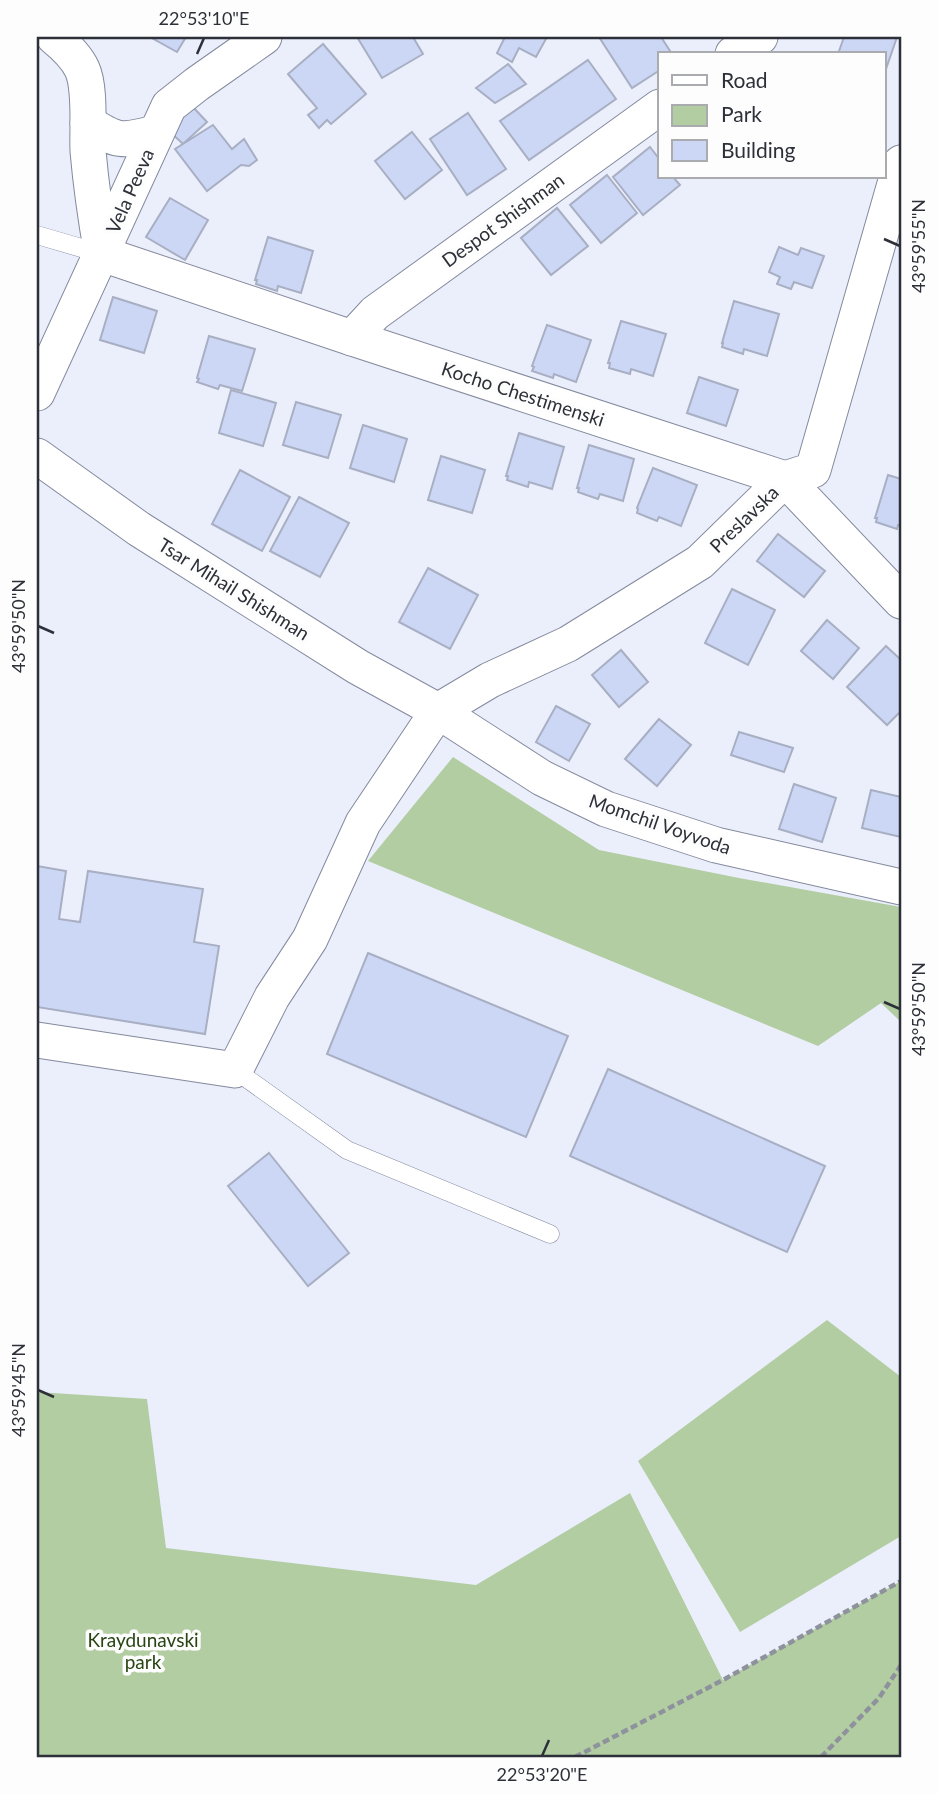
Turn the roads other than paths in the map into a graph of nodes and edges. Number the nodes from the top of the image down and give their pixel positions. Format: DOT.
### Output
graph roads {
  1 [pos="54,37"];
  2 [pos="264,37"];
  3 [pos="760,37"];
  4 [pos="736,52"];
  5 [pos="658,108"];
  6 [pos="88,123"];
  7 [pos="155,133"];
  8 [pos="901,163"];
  9 [pos="37,235"];
  10 [pos="889,251"];
  11 [pos="102,254"];
  12 [pos="352,338"];
  13 [pos="37,393"];
  14 [pos="37,456"];
  15 [pos="785,479"];
  16 [pos="901,601"];
  17 [pos="438,711"];
  18 [pos="901,887"];
  19 [pos="37,1040"];
  20 [pos="235,1070"];
  21 [pos="550,1234"];
  1 -- 6 [label="street"];
  2 -- 7 [label="street"];
  3 -- 4 [label="street"];
  5 -- 12 [label="street, Despot Shishman"];
  6 -- 7 [label="street, Vela Peeva"];
  6 -- 11 [label="street"];
  7 -- 11 [label="street, Vela Peeva"];
  8 -- 10 [label="street, Preslavska"];
  9 -- 11 [label="lane, Vela Peeva"];
  10 -- 15 [label="street, Preslavska"];
  11 -- 12 [label="street, Kocho Chestimenski"];
  11 -- 13 [label="street"];
  12 -- 15 [label="street, Kocho Chestimenski"];
  14 -- 17 [label="street, Tsar Mihail Shishman"];
  15 -- 16 [label="street, Kocho Chestimenski"];
  15 -- 17 [label="street, Preslavska"];
  17 -- 18 [label="street, Momchil Voyvoda"];
  17 -- 20 [label="street"];
  19 -- 20 [label="street"];
  20 -- 21 [label="lane"];
}
